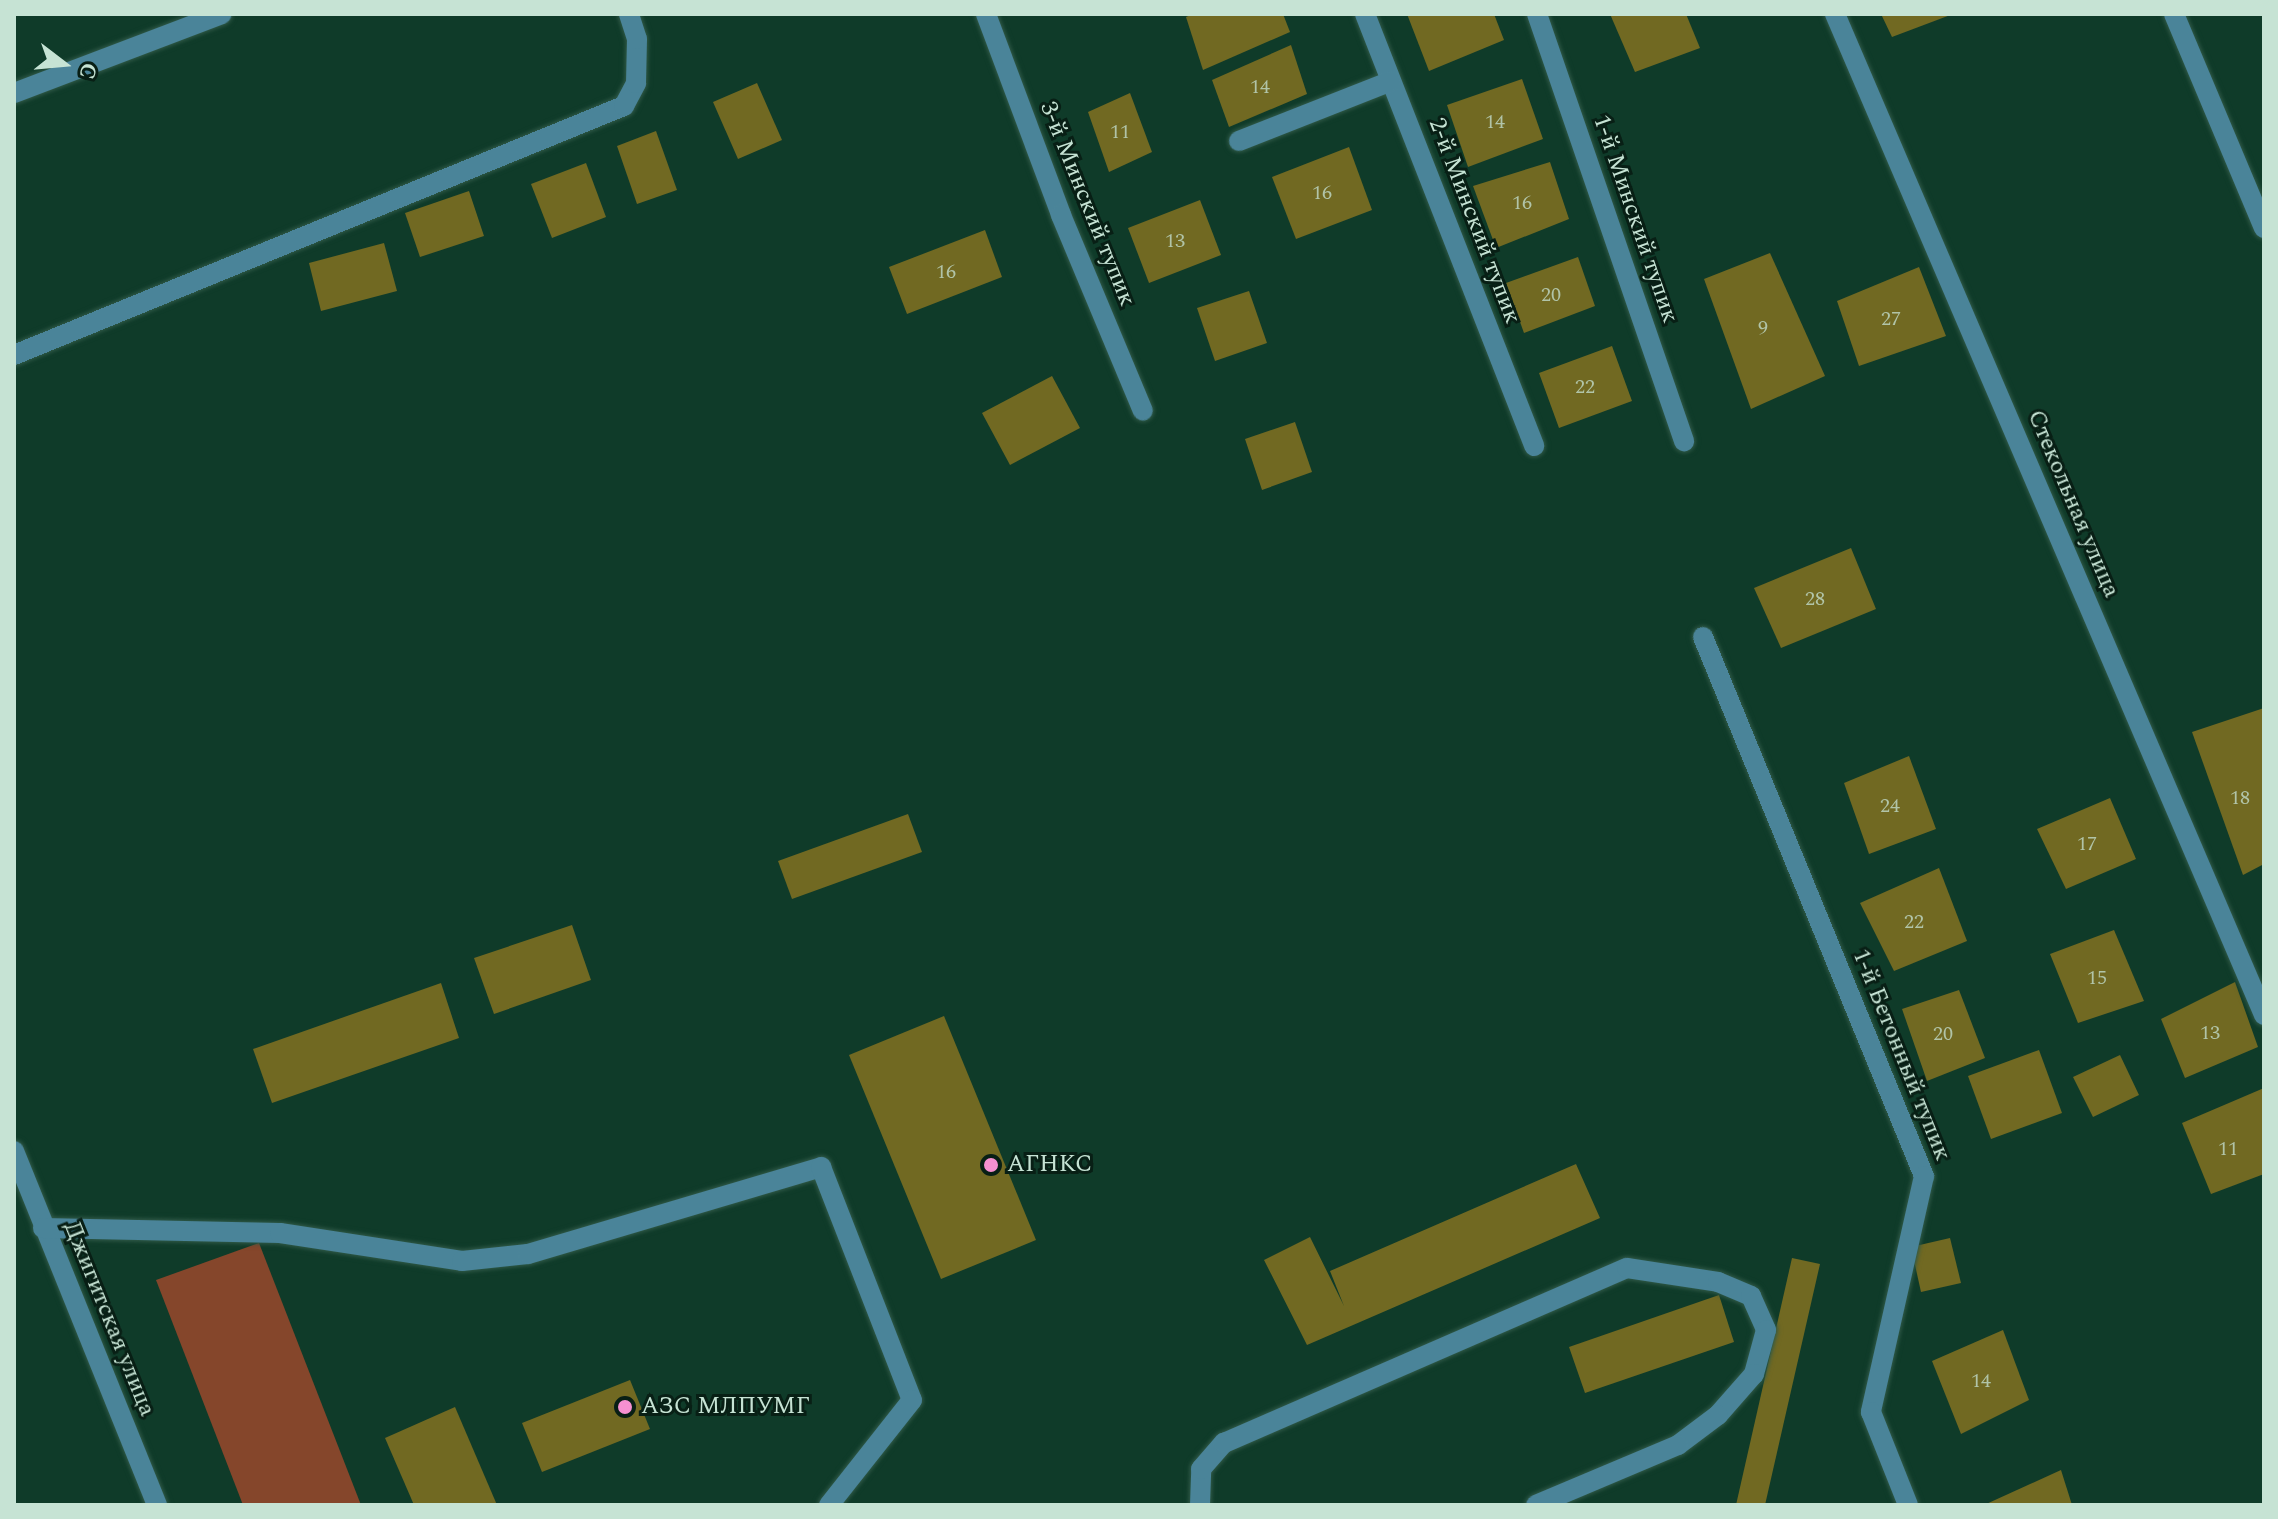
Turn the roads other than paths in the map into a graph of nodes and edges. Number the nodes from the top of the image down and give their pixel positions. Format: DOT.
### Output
graph roads {
  1 [pos="222,14"];
  2 [pos="629,14"];
  3 [pos="986,14"];
  4 [pos="1365,14"];
  5 [pos="1537,14"];
  6 [pos="1835,14"];
  7 [pos="2174,14"];
  8 [pos="1391,81"];
  9 [pos="14,93"];
  10 [pos="1239,141"];
  11 [pos="2264,228"];
  12 [pos="14,355"];
  13 [pos="1143,411"];
  14 [pos="1684,441"];
  15 [pos="1534,446"];
  16 [pos="1703,637"];
  17 [pos="2264,1015"];
  18 [pos="14,1151"];
  19 [pos="22,1201"];
  20 [pos="43,1228"];
  21 [pos="157,1505"];
  22 [pos="829,1505"];
  23 [pos="1200,1505"];
  24 [pos="1536,1505"];
  25 [pos="1908,1505"];
  1 -- 9 [label="street"];
  2 -- 12 [label="street"];
  3 -- 13 [label="street, 3-й Минский тупик"];
  4 -- 8 [label="street, 2-й Минский тупик"];
  5 -- 14 [label="street, 1-й Минский тупик"];
  6 -- 17 [label="street, Стекольная улица"];
  7 -- 11 [label="street"];
  8 -- 10 [label="street"];
  8 -- 15 [label="street, 2-й Минский тупик"];
  16 -- 25 [label="street, 1-й Бетонный тупик"];
  18 -- 19 [label="street, Джигитская улица"];
  19 -- 20 [label="street, Джигитская улица"];
  20 -- 21 [label="street, Джигитская улица"];
  20 -- 22 [label="street"];
  23 -- 24 [label="street"];
}
